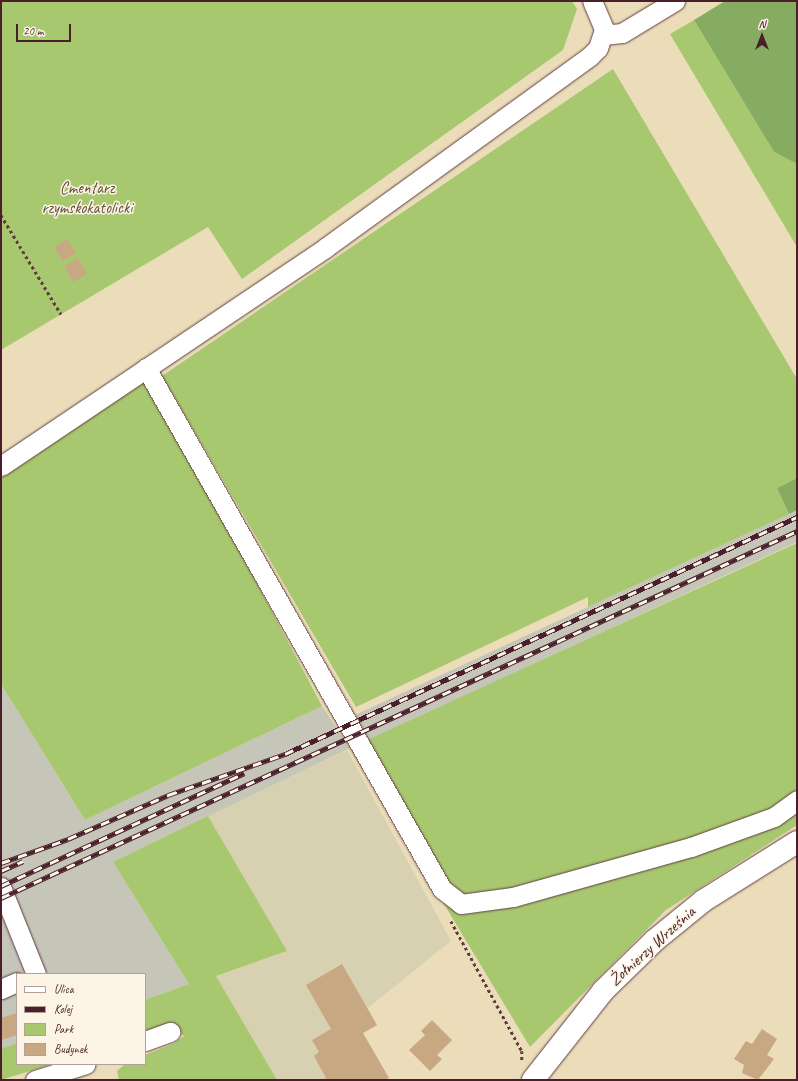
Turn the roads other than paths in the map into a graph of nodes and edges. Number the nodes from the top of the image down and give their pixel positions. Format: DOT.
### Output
graph roads {
  1 [pos="592,1"];
  2 [pos="675,1"];
  3 [pos="603,35"];
  4 [pos="146,368"];
  5 [pos="1,466"];
  6 [pos="797,800"];
  7 [pos="797,842"];
  8 [pos="1,886"];
  9 [pos="36,973"];
  10 [pos="16,982"];
  11 [pos="1,989"];
  12 [pos="170,1032"];
  13 [pos="146,1041"];
  14 [pos="81,1069"];
  15 [pos="527,1073"];
  16 [pos="35,1080"];
  1 -- 3 [label="street"];
  2 -- 3 [label="street"];
  3 -- 4 [label="street"];
  4 -- 5 [label="street"];
  4 -- 6 [label="street"];
  7 -- 15 [label="main road, Żołnierzy Września"];
  8 -- 9 [label="street"];
  10 -- 11 [label="street"];
  12 -- 13 [label="street"];
  14 -- 16 [label="street"];
}
